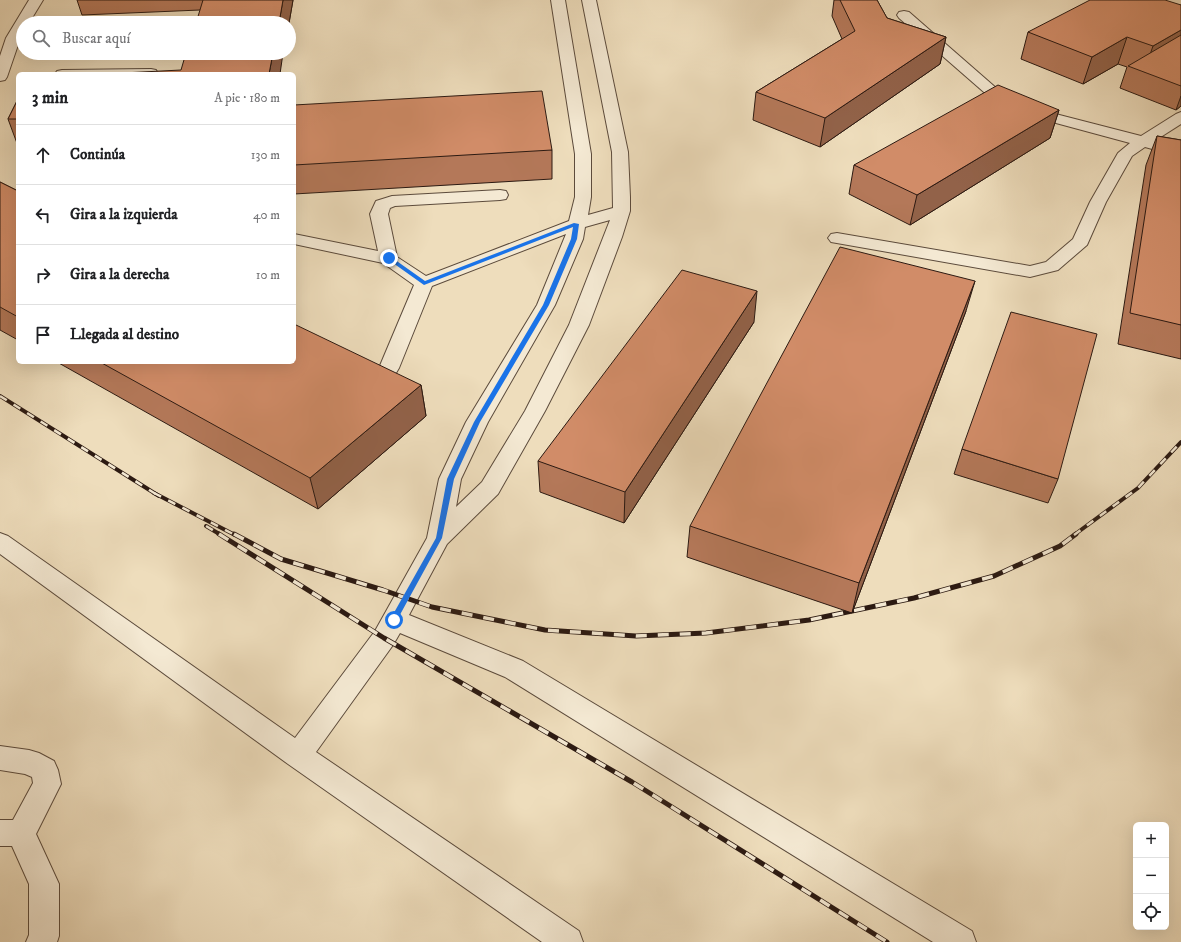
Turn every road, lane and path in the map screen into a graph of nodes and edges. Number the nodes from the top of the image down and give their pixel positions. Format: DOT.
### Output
graph roads {
  1 [pos="36,0"];
  2 [pos="558,0"];
  3 [pos="589,0"];
  4 [pos="904,15"];
  5 [pos="28,16"];
  6 [pos="16,42"];
  7 [pos="0,75"];
  8 [pos="16,75"];
  9 [pos="1181,117"];
  10 [pos="1145,141"];
  11 [pos="1181,152"];
  12 [pos="500,195"];
  13 [pos="621,211"];
  14 [pos="576,224"];
  15 [pos="837,238"];
  16 [pos="296,239"];
  17 [pos="389,258"];
  18 [pos="424,283"];
  19 [pos="389,368"];
  20 [pos="439,538"];
  21 [pos="0,542"];
  22 [pos="394,620"];
  23 [pos="298,755"];
  24 [pos="0,758"];
  25 [pos="10,833"];
  26 [pos="551,938"];
  27 [pos="41,942"];
  28 [pos="961,942"];
  1 -- 5 [label="street"];
  2 -- 14 [label="street"];
  3 -- 13 [label="street"];
  4 -- 10 [label="street"];
  6 -- 7 [label="street"];
  7 -- 8 [label="street"];
  9 -- 10 [label="street"];
  10 -- 11 [label="street"];
  10 -- 15 [label="street"];
  12 -- 17 [label="street"];
  13 -- 14 [label="street"];
  13 -- 20 [label="street"];
  14 -- 18 [label="street"];
  14 -- 20 [label="street"];
  16 -- 17 [label="street"];
  17 -- 18 [label="street"];
  18 -- 19 [label="street"];
  20 -- 22 [label="street"];
  21 -- 23 [label="street"];
  22 -- 23 [label="street"];
  22 -- 28 [label="street"];
  23 -- 26 [label="street"];
  24 -- 25 [label="street"];
  25 -- 27 [label="street"];
}
